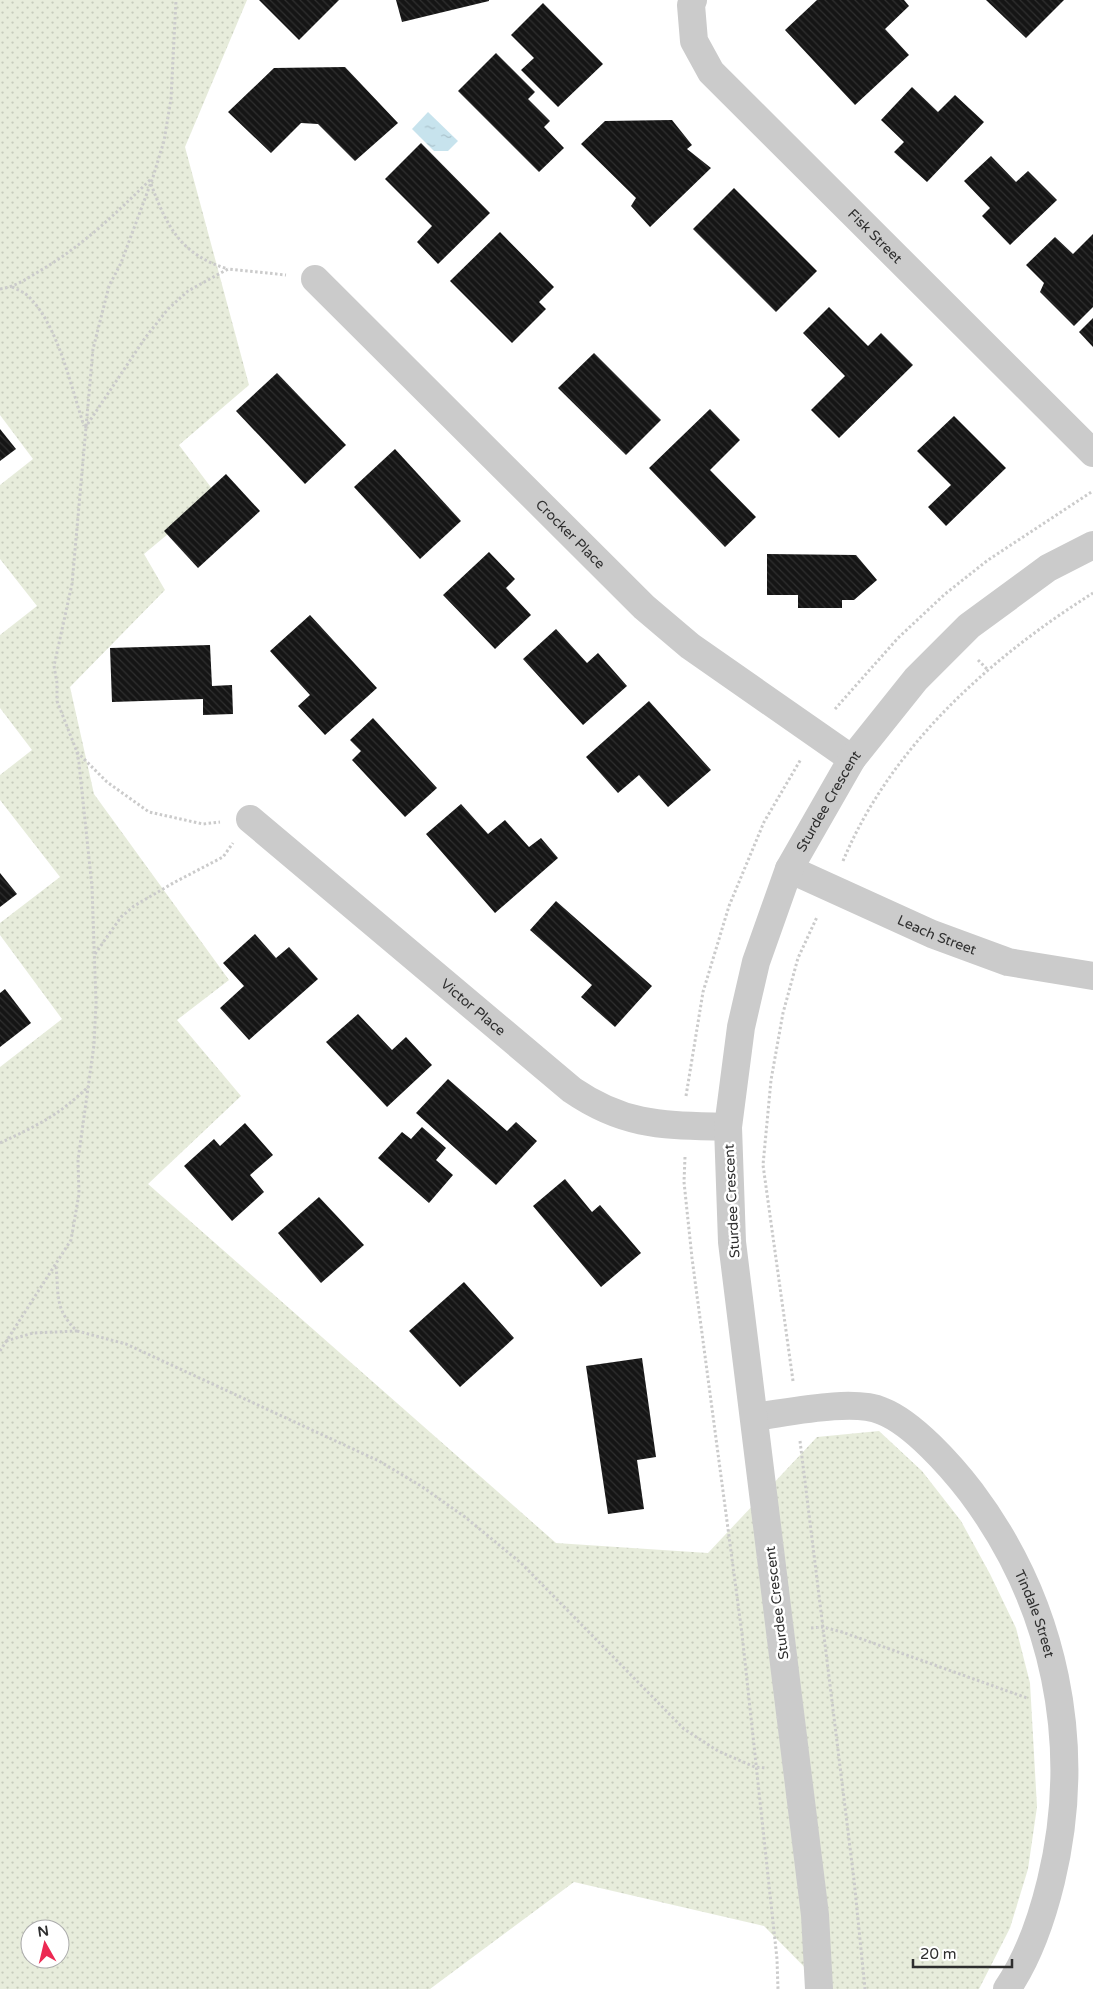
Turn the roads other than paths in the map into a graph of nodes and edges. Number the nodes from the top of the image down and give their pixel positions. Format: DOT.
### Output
graph roads {
  1 [pos="693,0"];
  2 [pos="315,279"];
  3 [pos="1093,453"];
  4 [pos="1093,546"];
  5 [pos="852,759"];
  6 [pos="250,819"];
  7 [pos="789,869"];
  8 [pos="1093,976"];
  9 [pos="728,1127"];
  10 [pos="754,1417"];
  11 [pos="819,1989"];
  12 [pos="1007,1989"];
  1 -- 3 [label="street, Fisk Street"];
  2 -- 5 [label="street, Crocker Place"];
  4 -- 5 [label="street, Sturdee Crescent"];
  5 -- 7 [label="street, Sturdee Crescent"];
  6 -- 9 [label="street, Victor Place"];
  7 -- 8 [label="street, Leach Street"];
  7 -- 9 [label="street, Sturdee Crescent"];
  9 -- 10 [label="street, Sturdee Crescent"];
  10 -- 11 [label="street, Sturdee Crescent"];
  10 -- 12 [label="street, Tindale Street"];
}
